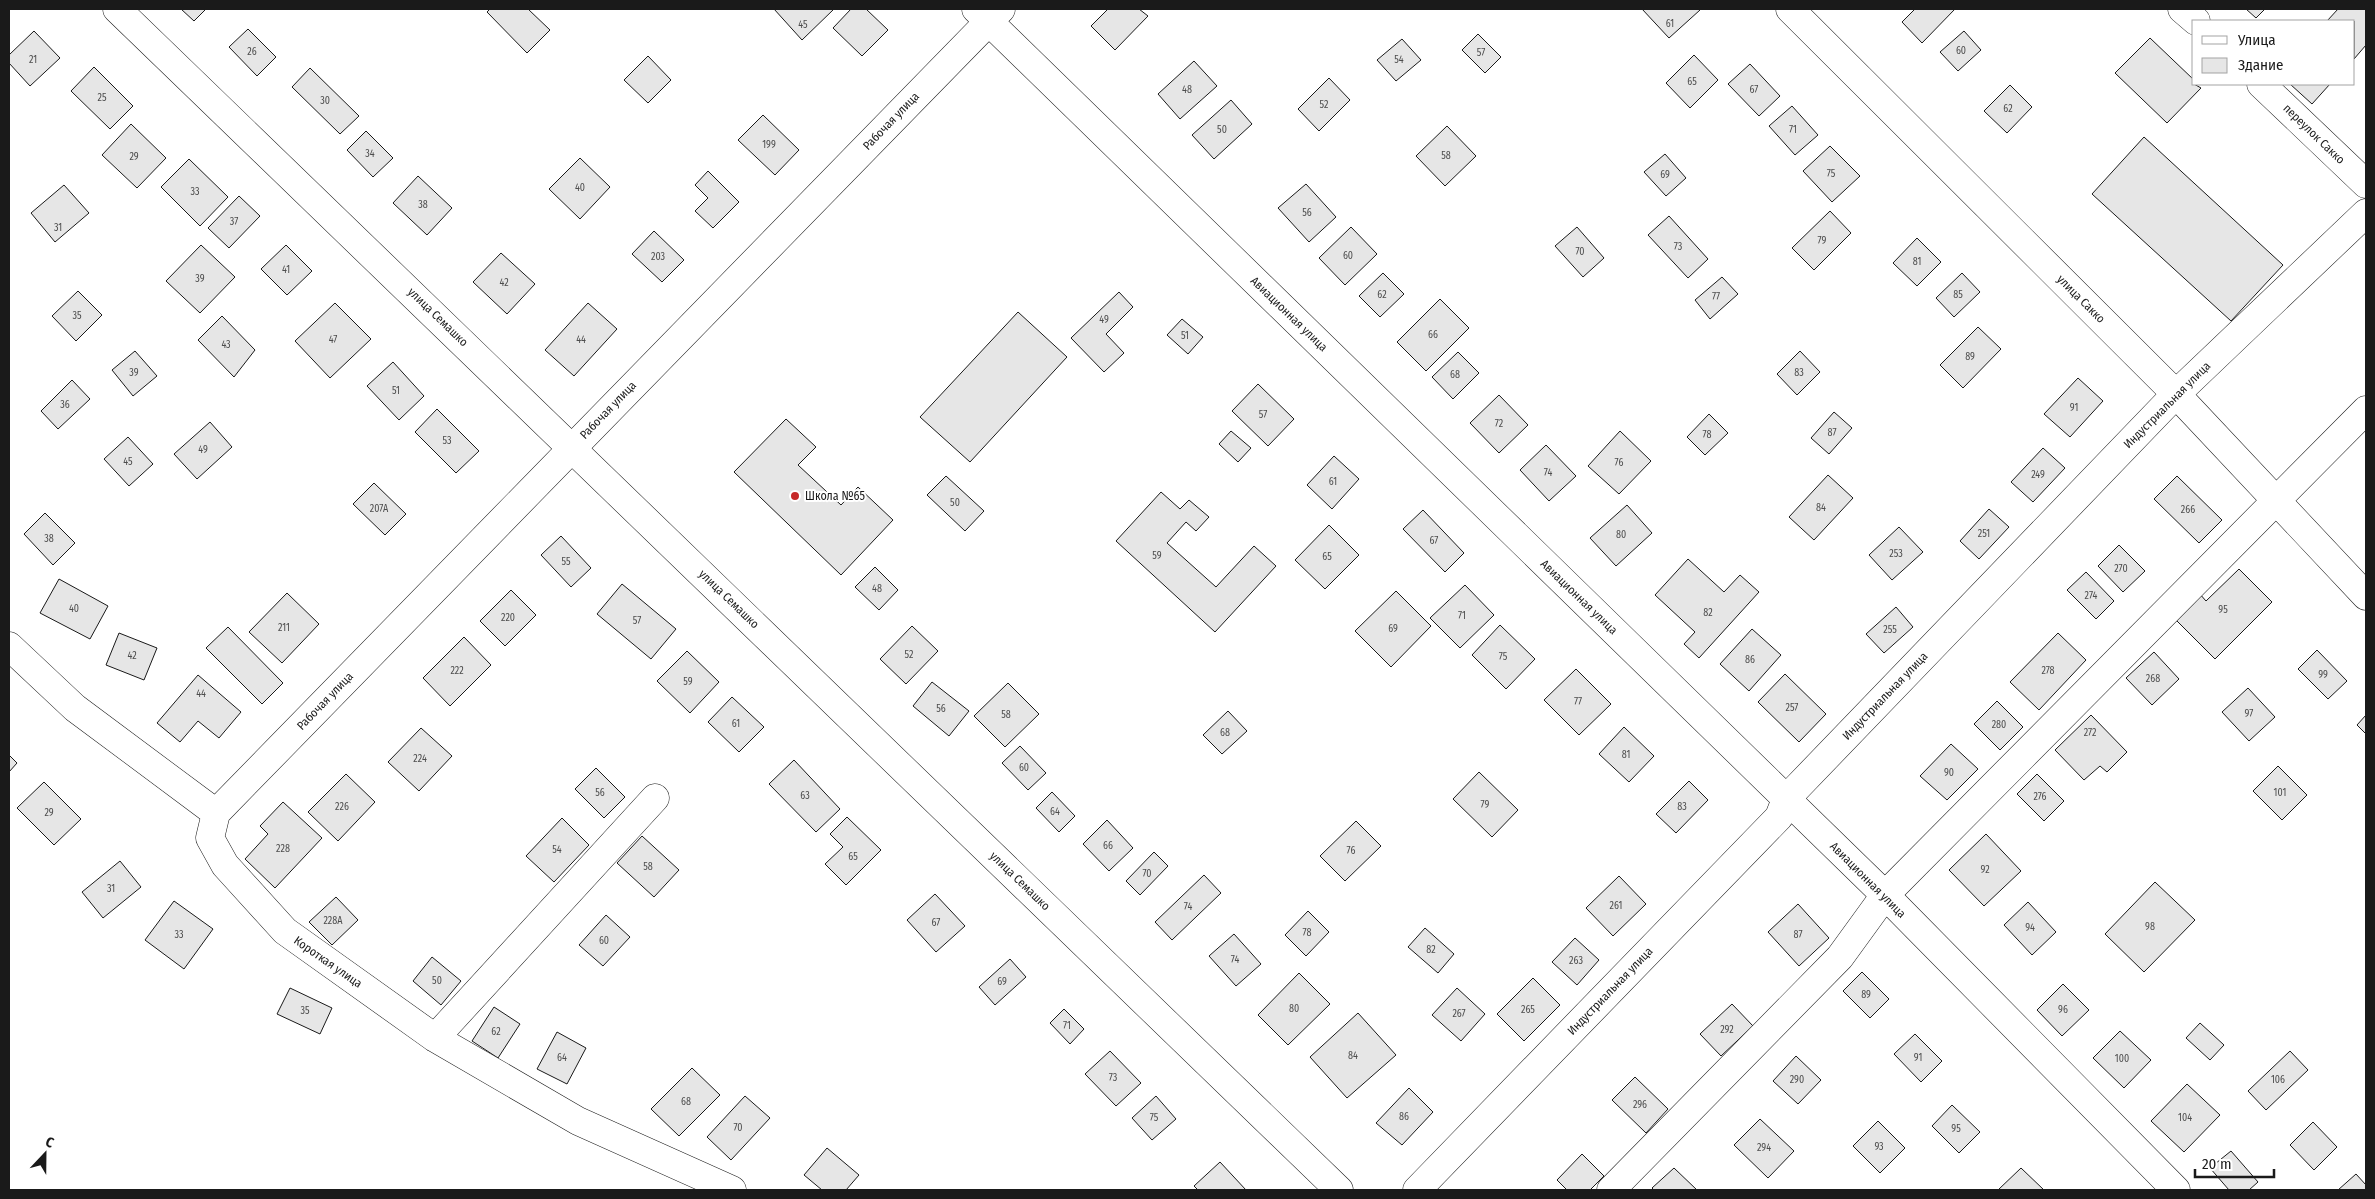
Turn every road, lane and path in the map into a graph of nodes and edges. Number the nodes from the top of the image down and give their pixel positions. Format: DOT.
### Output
graph roads {
  1 [pos="117,9"];
  2 [pos="1790,9"];
  3 [pos="2182,9"];
  4 [pos="989,13"];
  5 [pos="2195,20"];
  6 [pos="2262,85"];
  7 [pos="2366,184"];
  8 [pos="2366,214"];
  9 [pos="2176,394"];
  10 [pos="2366,410"];
  11 [pos="572,447"];
  12 [pos="2276,501"];
  13 [pos="2366,596"];
  14 [pos="9,646"];
  15 [pos="655,798"];
  16 [pos="1786,799"];
  17 [pos="216,813"];
  18 [pos="1885,895"];
  19 [pos="435,1038"];
  20 [pos="732,1190"];
  21 [pos="1339,1190"];
  22 [pos="1417,1190"];
  23 [pos="1611,1190"];
  24 [pos="2176,1190"];
  1 -- 11 [label="street, улица Семашко"];
  2 -- 9 [label="street, улица Сакко"];
  3 -- 5 [label="street"];
  4 -- 11 [label="street, Рабочая улица"];
  4 -- 16 [label="street, Авиационная улица"];
  6 -- 7 [label="street, переулок Сакко"];
  8 -- 9 [label="street, Индустриальная улица"];
  9 -- 12 [label="street, улица Сакко"];
  9 -- 16 [label="street, Индустриальная улица"];
  10 -- 12 [label="street"];
  11 -- 17 [label="street, Рабочая улица"];
  11 -- 21 [label="street, улица Семашко"];
  12 -- 13 [label="street, улица Сакко"];
  12 -- 18 [label="street"];
  14 -- 17 [label="street"];
  15 -- 19 [label="street"];
  16 -- 18 [label="street, Авиационная улица"];
  16 -- 22 [label="street, Индустриальная улица"];
  17 -- 19 [label="street, Короткая улица"];
  18 -- 23 [label="street"];
  18 -- 24 [label="street, Авиационная улица"];
  19 -- 20 [label="street, Короткая улица"];
}
